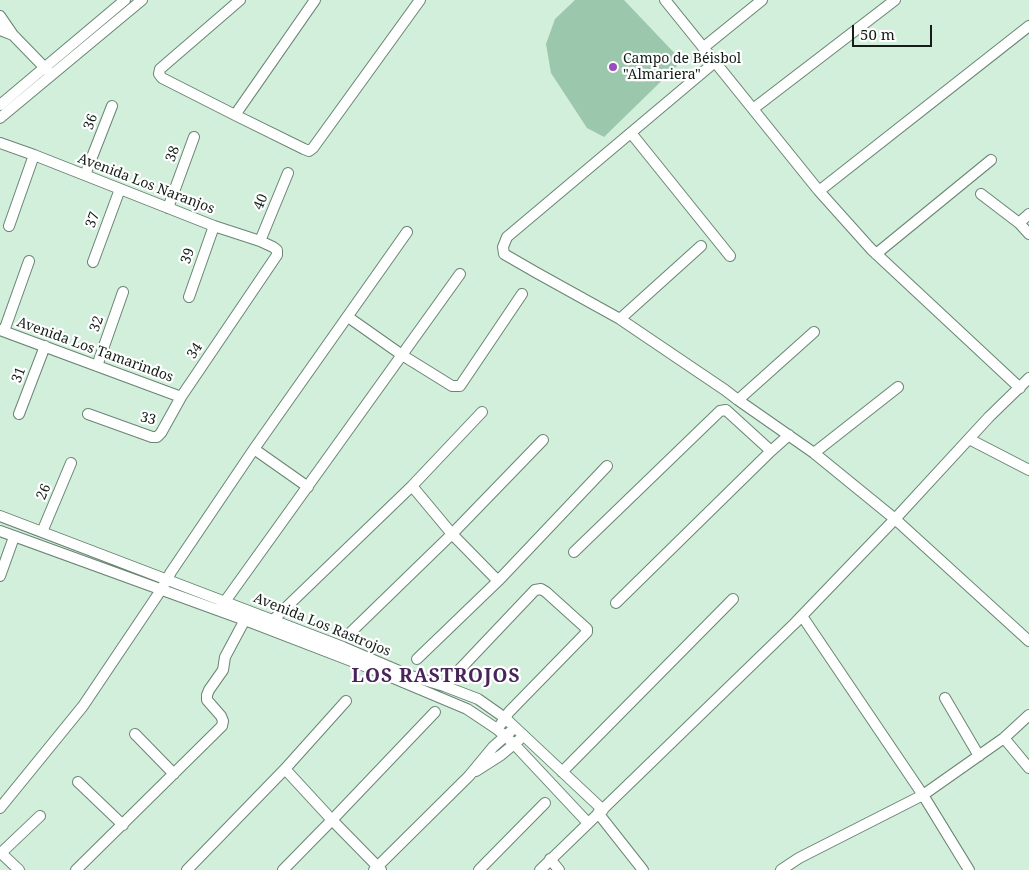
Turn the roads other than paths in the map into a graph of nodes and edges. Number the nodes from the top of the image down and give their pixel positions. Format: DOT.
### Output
graph roads {
  1 [pos="125,0"];
  2 [pos="142,0"];
  3 [pos="240,0"];
  4 [pos="315,0"];
  5 [pos="420,0"];
  6 [pos="664,0"];
  7 [pos="762,0"];
  8 [pos="895,0"];
  9 [pos="0,16"];
  10 [pos="1029,26"];
  11 [pos="0,30"];
  12 [pos="13,35"];
  13 [pos="704,47"];
  14 [pos="715,62"];
  15 [pos="48,71"];
  16 [pos="0,105"];
  17 [pos="112,106"];
  18 [pos="753,109"];
  19 [pos="235,115"];
  20 [pos="0,118"];
  21 [pos="631,133"];
  22 [pos="194,137"];
  23 [pos="0,143"];
  24 [pos="34,156"];
  25 [pos="991,160"];
  26 [pos="288,173"];
  27 [pos="85,175"];
  28 [pos="120,189"];
  29 [pos="819,191"];
  30 [pos="981,194"];
  31 [pos="168,208"];
  32 [pos="1029,214"];
  33 [pos="1019,223"];
  34 [pos="8,226"];
  35 [pos="214,226"];
  36 [pos="407,232"];
  37 [pos="1029,234"];
  38 [pos="260,241"];
  39 [pos="701,246"];
  40 [pos="876,254"];
  41 [pos="277,255"];
  42 [pos="730,256"];
  43 [pos="29,261"];
  44 [pos="93,262"];
  45 [pos="460,274"];
  46 [pos="123,292"];
  47 [pos="522,294"];
  48 [pos="189,296"];
  49 [pos="348,316"];
  50 [pos="620,319"];
  51 [pos="2,330"];
  52 [pos="814,332"];
  53 [pos="45,346"];
  54 [pos="402,355"];
  55 [pos="96,366"];
  56 [pos="1029,378"];
  57 [pos="898,387"];
  58 [pos="1020,388"];
  59 [pos="180,397"];
  60 [pos="738,400"];
  61 [pos="482,412"];
  62 [pos="19,414"];
  63 [pos="88,414"];
  64 [pos="789,435"];
  65 [pos="969,439"];
  66 [pos="544,440"];
  67 [pos="254,449"];
  68 [pos="771,451"];
  69 [pos="814,453"];
  70 [pos="71,463"];
  71 [pos="607,466"];
  72 [pos="1029,470"];
  73 [pos="412,486"];
  74 [pos="308,487"];
  75 [pos="0,516"];
  76 [pos="895,519"];
  77 [pos="0,531"];
  78 [pos="42,532"];
  79 [pos="452,534"];
  80 [pos="14,537"];
  81 [pos="574,552"];
  82 [pos="0,576"];
  83 [pos="168,580"];
  84 [pos="498,581"];
  85 [pos="161,590"];
  86 [pos="733,599"];
  87 [pos="616,603"];
  88 [pos="222,606"];
  89 [pos="247,616"];
  90 [pos="802,616"];
  91 [pos="270,624"];
  92 [pos="349,634"];
  93 [pos="1029,641"];
  94 [pos="416,658"];
  95 [pos="444,686"];
  96 [pos="945,698"];
  97 [pos="346,701"];
  98 [pos="435,712"];
  99 [pos="1029,715"];
  100 [pos="505,718"];
  101 [pos="515,727"];
  102 [pos="497,728"];
  103 [pos="135,734"];
  104 [pos="506,736"];
  105 [pos="524,736"];
  106 [pos="1004,738"];
  107 [pos="514,744"];
  108 [pos="979,756"];
  109 [pos="1029,768"];
  110 [pos="285,769"];
  111 [pos="562,772"];
  112 [pos="174,774"];
  113 [pos="469,776"];
  114 [pos="78,782"];
  115 [pos="922,795"];
  116 [pos="545,803"];
  117 [pos="0,808"];
  118 [pos="600,811"];
  119 [pos="40,816"];
  120 [pos="332,820"];
  121 [pos="588,823"];
  122 [pos="122,825"];
  123 [pos="1,853"];
  124 [pos="550,860"];
  125 [pos="378,869"];
  126 [pos="19,870"];
  127 [pos="76,870"];
  128 [pos="187,870"];
  129 [pos="283,870"];
  130 [pos="479,870"];
  131 [pos="540,870"];
  132 [pos="559,870"];
  133 [pos="643,870"];
  134 [pos="780,870"];
  135 [pos="969,870"];
  1 -- 15 [label="street"];
  2 -- 15 [label="street"];
  3 -- 19 [label="street"];
  4 -- 19 [label="street"];
  5 -- 19 [label="street"];
  6 -- 13 [label="street"];
  7 -- 13 [label="street"];
  8 -- 18 [label="street"];
  9 -- 12 [label="street"];
  10 -- 29 [label="street"];
  11 -- 12 [label="street"];
  12 -- 15 [label="street"];
  13 -- 14 [label="street"];
  14 -- 18 [label="street"];
  14 -- 21 [label="street"];
  15 -- 16 [label="street"];
  15 -- 20 [label="street"];
  17 -- 27 [label="street, 36"];
  18 -- 29 [label="street"];
  21 -- 42 [label="street"];
  21 -- 50 [label="street"];
  22 -- 31 [label="street, 38"];
  23 -- 24 [label="street, Avenida Los Naranjos"];
  24 -- 27 [label="street, Avenida Los Naranjos"];
  24 -- 34 [label="street"];
  25 -- 40 [label="street"];
  26 -- 38 [label="street, 40"];
  27 -- 28 [label="street, Avenida Los Naranjos"];
  28 -- 31 [label="street, Avenida Los Naranjos"];
  28 -- 44 [label="street, 37"];
  29 -- 40 [label="street"];
  30 -- 33 [label="street"];
  31 -- 35 [label="street, Avenida Los Naranjos"];
  32 -- 33 [label="street"];
  33 -- 37 [label="street"];
  35 -- 38 [label="street, Avenida Los Naranjos"];
  35 -- 48 [label="street, 39"];
  36 -- 49 [label="street"];
  38 -- 41 [label="street, Avenida Los Naranjos"];
  39 -- 50 [label="street"];
  40 -- 58 [label="street"];
  41 -- 59 [label="street, 34"];
  43 -- 51 [label="street"];
  45 -- 54 [label="street"];
  46 -- 55 [label="street, 32"];
  47 -- 54 [label="street"];
  49 -- 54 [label="street"];
  49 -- 67 [label="street"];
  50 -- 60 [label="street"];
  51 -- 53 [label="street, Avenida Los Tamarindos"];
  52 -- 60 [label="street"];
  53 -- 55 [label="street, Avenida Los Tamarindos"];
  53 -- 62 [label="street, 31"];
  54 -- 74 [label="street"];
  55 -- 59 [label="street, Avenida Los Tamarindos"];
  56 -- 58 [label="street"];
  57 -- 69 [label="street"];
  58 -- 65 [label="street"];
  59 -- 63 [label="street, 33"];
  60 -- 64 [label="street"];
  61 -- 73 [label="street"];
  64 -- 68 [label="street"];
  64 -- 69 [label="street"];
  65 -- 72 [label="street"];
  65 -- 76 [label="street"];
  66 -- 79 [label="street"];
  67 -- 74 [label="street"];
  67 -- 83 [label="street"];
  68 -- 81 [label="street"];
  68 -- 87 [label="street"];
  69 -- 76 [label="street"];
  70 -- 78 [label="street, 26"];
  71 -- 84 [label="street"];
  73 -- 79 [label="street"];
  73 -- 91 [label="street"];
  74 -- 88 [label="street"];
  75 -- 78 [label="street, Avenida Los Rastrojos"];
  76 -- 90 [label="street"];
  76 -- 93 [label="street"];
  77 -- 80 [label="street, Avenida Los Rastrojos"];
  78 -- 83 [label="street, Avenida Los Rastrojos"];
  79 -- 84 [label="street"];
  79 -- 92 [label="street"];
  80 -- 82 [label="street"];
  80 -- 85 [label="street, Avenida Los Rastrojos"];
  83 -- 85 [label="street"];
  83 -- 88 [label="street, Avenida Los Rastrojos"];
  84 -- 94 [label="street"];
  85 -- 88 [label="street, Avenida Los Rastrojos"];
  85 -- 117 [label="street"];
  86 -- 111 [label="street"];
  88 -- 89 [label="street, Avenida Los Rastrojos"];
  89 -- 91 [label="street, Avenida Los Rastrojos"];
  89 -- 112 [label="street"];
  90 -- 115 [label="street"];
  90 -- 118 [label="street"];
  91 -- 95 [label="street, Avenida Los Rastrojos"];
  91 -- 102 [label="street, Avenida Los Rastrojos"];
  95 -- 100 [label="street, Avenida Los Rastrojos"];
  95 -- 100 [label="street"];
  96 -- 108 [label="street"];
  97 -- 110 [label="street"];
  98 -- 120 [label="street"];
  99 -- 106 [label="street"];
  100 -- 101 [label="street, Avenida Los Rastrojos"];
  100 -- 102 [label="street"];
  101 -- 104 [label="street"];
  101 -- 105 [label="street, Avenida Los Rastrojos"];
  102 -- 104 [label="street, Avenida Los Rastrojos"];
  103 -- 112 [label="street"];
  104 -- 107 [label="street, Avenida Los Rastrojos"];
  104 -- 113 [label="street"];
  105 -- 107 [label="street"];
  105 -- 111 [label="street, Avenida Los Rastrojos"];
  106 -- 108 [label="street"];
  106 -- 109 [label="street"];
  107 -- 113 [label="street"];
  107 -- 121 [label="street, Avenida Los Rastrojos"];
  108 -- 115 [label="street"];
  110 -- 120 [label="street"];
  110 -- 128 [label="street"];
  111 -- 118 [label="street, Avenida Los Rastrojos"];
  112 -- 122 [label="street"];
  113 -- 125 [label="street"];
  114 -- 122 [label="street"];
  115 -- 134 [label="street"];
  115 -- 135 [label="street"];
  116 -- 130 [label="street"];
  118 -- 121 [label="street"];
  118 -- 133 [label="street, Avenida Los Rastrojos"];
  119 -- 123 [label="street"];
  120 -- 125 [label="street"];
  120 -- 129 [label="street"];
  121 -- 124 [label="street"];
  122 -- 127 [label="street"];
  123 -- 126 [label="street"];
  124 -- 131 [label="street"];
  124 -- 132 [label="street"];
}
